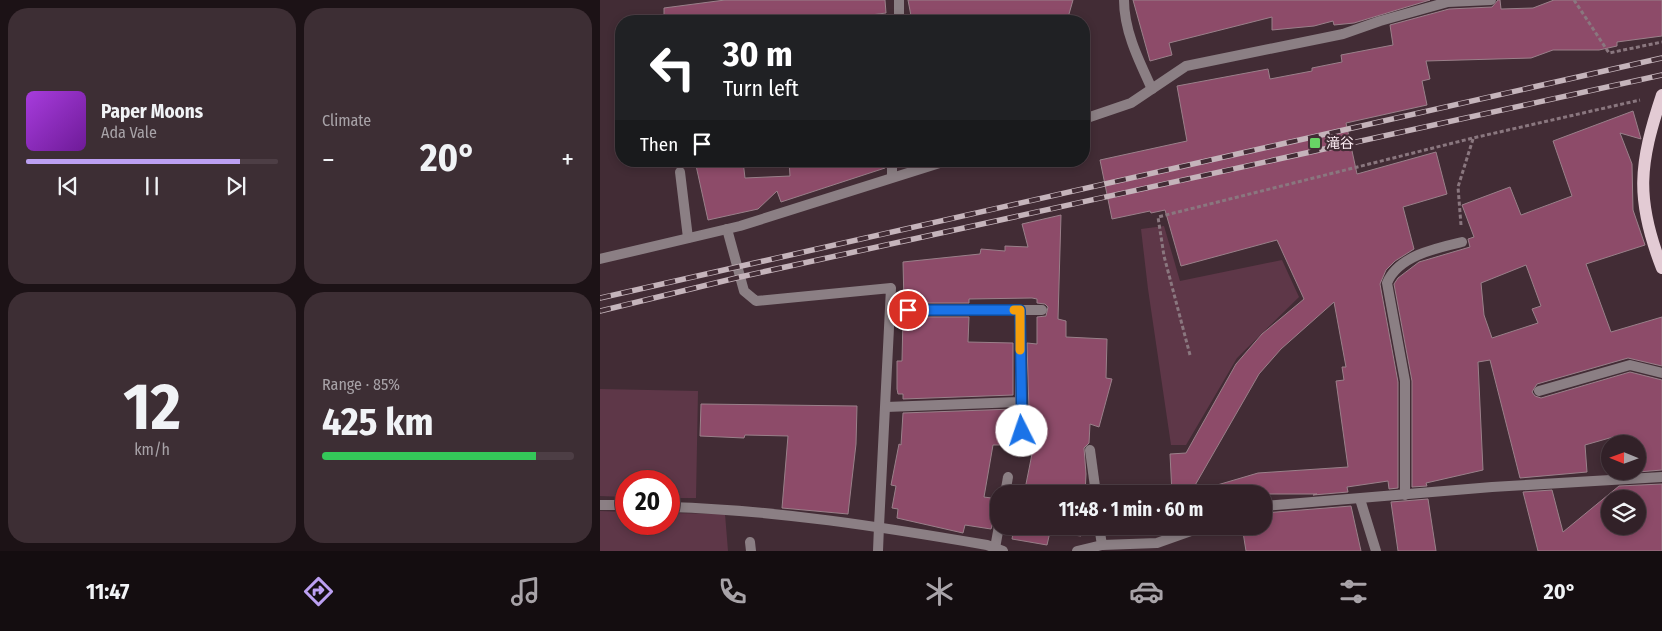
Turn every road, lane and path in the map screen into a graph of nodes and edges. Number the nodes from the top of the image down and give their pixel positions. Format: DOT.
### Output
graph roads {
  1 [pos="899,0"];
  2 [pos="1124,0"];
  3 [pos="1491,0"];
  4 [pos="1574,0"];
  5 [pos="899,15"];
  6 [pos="1662,42"];
  7 [pos="1152,89"];
  8 [pos="1662,95"];
  9 [pos="1646,98"];
  10 [pos="1090,117"];
  11 [pos="1473,138"];
  12 [pos="892,167"];
  13 [pos="926,167"];
  14 [pos="680,172"];
  15 [pos="892,177"];
  16 [pos="727,229"];
  17 [pos="688,238"];
  18 [pos="1462,242"];
  19 [pos="600,259"];
  20 [pos="1662,268"];
  21 [pos="890,310"];
  22 [pos="1020,310"];
  23 [pos="1042,310"];
  24 [pos="1190,355"];
  25 [pos="1662,373"];
  26 [pos="1539,391"];
  27 [pos="1020,402"];
  28 [pos="886,408"];
  29 [pos="1023,446"];
  30 [pos="1090,450"];
  31 [pos="1008,477"];
  32 [pos="1662,477"];
  33 [pos="1007,485"];
  34 [pos="1095,485"];
  35 [pos="1405,495"];
  36 [pos="1360,499"];
  37 [pos="600,504"];
  38 [pos="615,505"];
  39 [pos="1272,505"];
  40 [pos="680,507"];
  41 [pos="879,526"];
  42 [pos="999,535"];
  43 [pos="1100,535"];
  44 [pos="1180,535"];
  45 [pos="1102,545"];
  46 [pos="999,549"];
  47 [pos="878,551"];
  48 [pos="1076,551"];
  49 [pos="1376,551"];
  1 -- 5 [label="street"];
  2 -- 7 [label="street"];
  3 -- 7 [label="street"];
  4 -- 6 [label="path"];
  7 -- 10 [label="street"];
  8 -- 20 [label="main road"];
  9 -- 11 [label="path"];
  11 -- 18 [label="path"];
  11 -- 24 [label="path"];
  12 -- 15 [label="street"];
  13 -- 15 [label="street"];
  14 -- 17 [label="street"];
  15 -- 16 [label="street"];
  16 -- 17 [label="street"];
  16 -- 21 [label="street"];
  17 -- 19 [label="street"];
  18 -- 35 [label="street"];
  21 -- 22 [label="street"];
  21 -- 28 [label="street"];
  22 -- 23 [label="street"];
  22 -- 27 [label="street"];
  25 -- 26 [label="street"];
  27 -- 28 [label="street"];
  27 -- 29 [label="street"];
  28 -- 41 [label="street"];
  30 -- 34 [label="street"];
  31 -- 33 [label="street"];
  32 -- 35 [label="street"];
  35 -- 36 [label="street"];
  36 -- 39 [label="street"];
  36 -- 49 [label="street"];
  37 -- 38 [label="street"];
  40 -- 41 [label="street"];
  41 -- 46 [label="street"];
  41 -- 47 [label="street"];
  42 -- 46 [label="street"];
  43 -- 45 [label="street"];
  44 -- 45 [label="street"];
  45 -- 48 [label="street"];
}
